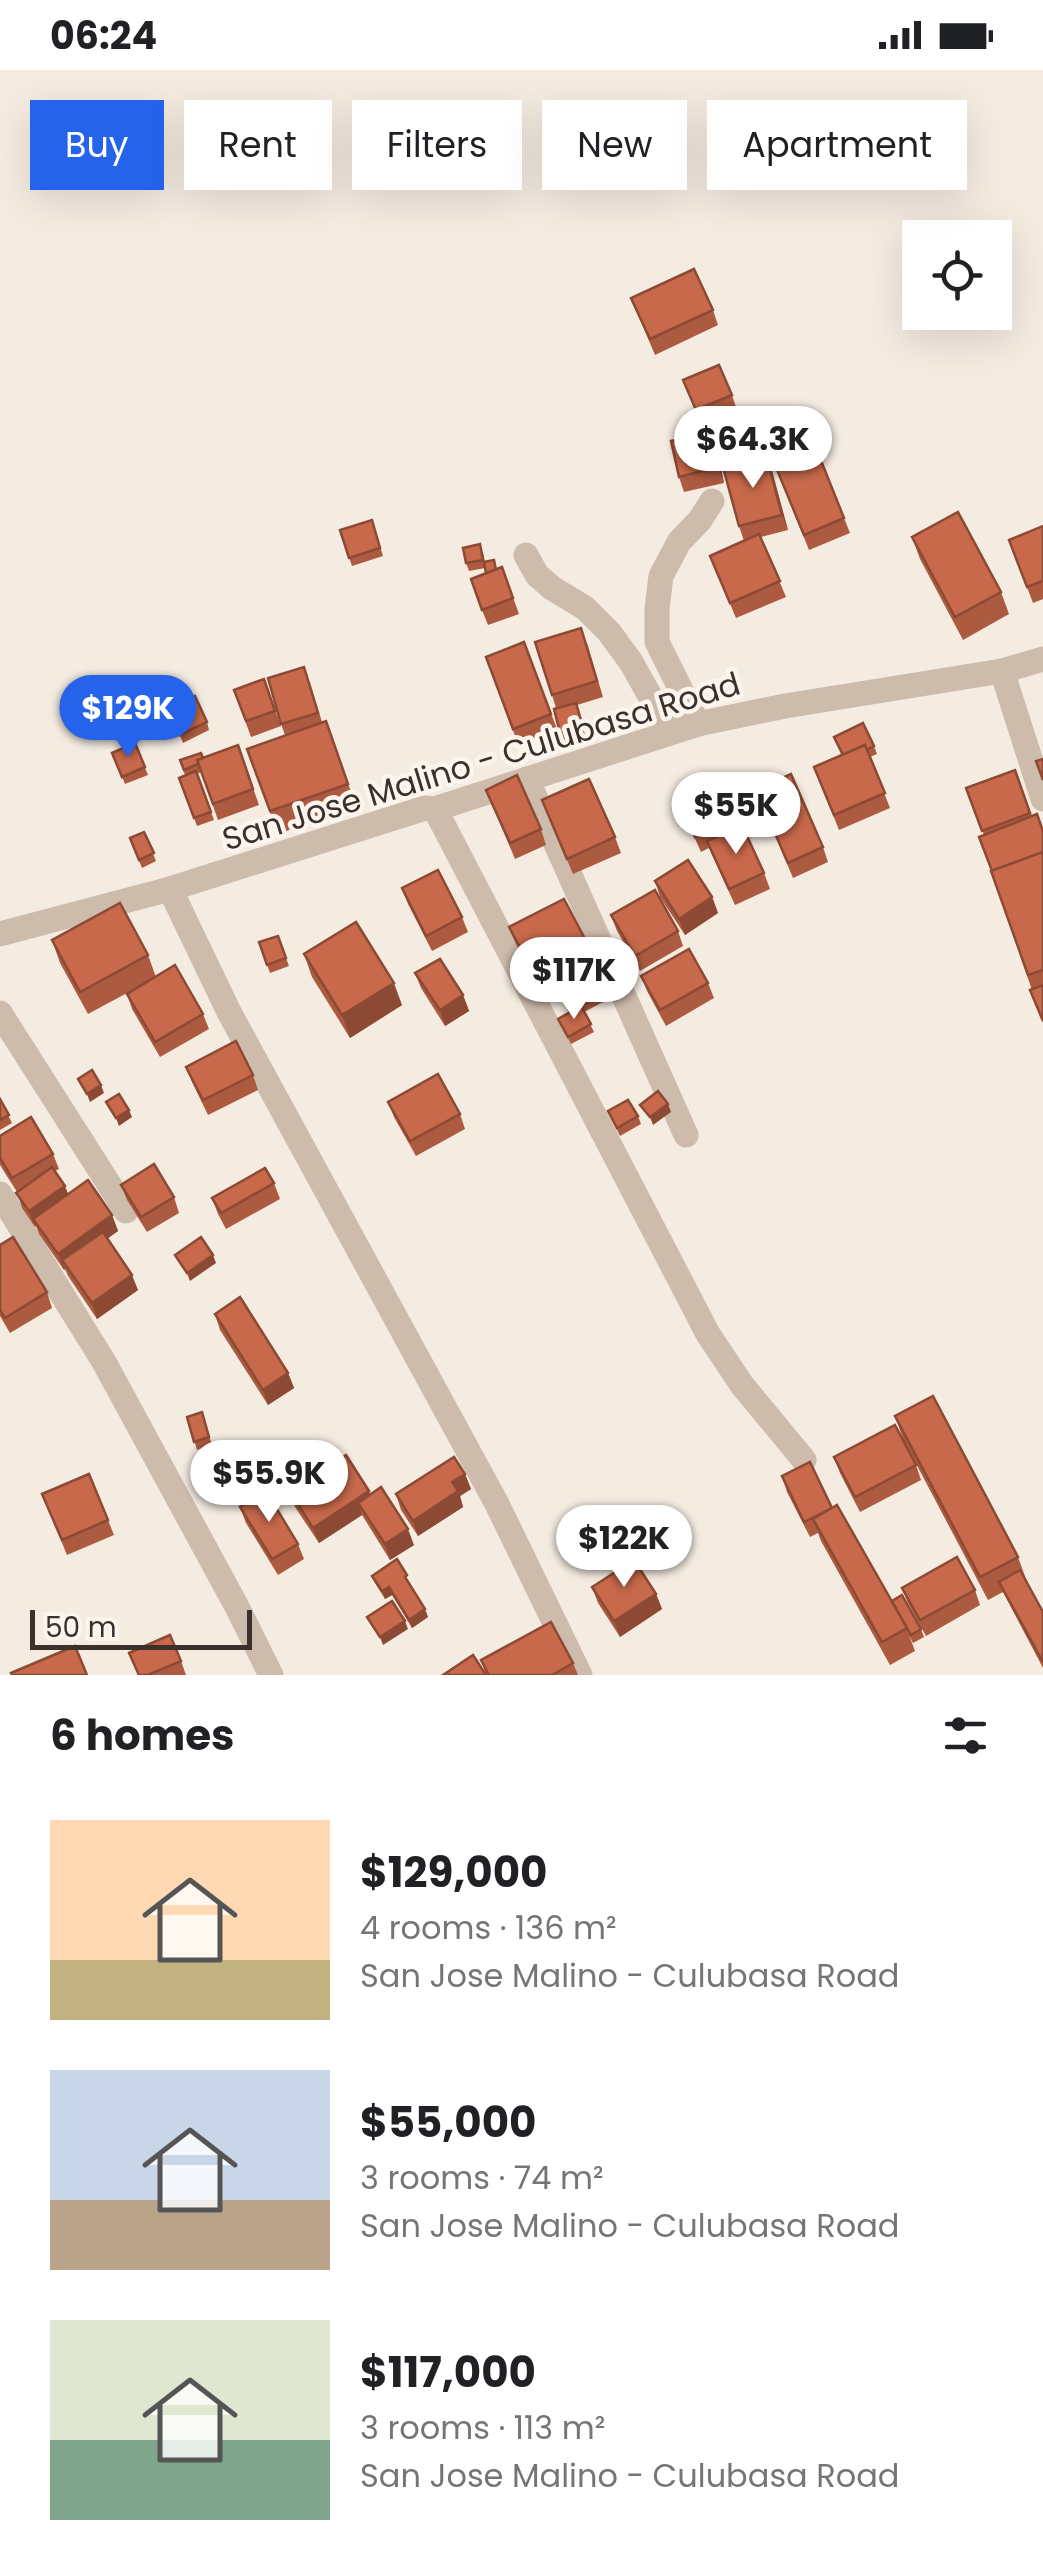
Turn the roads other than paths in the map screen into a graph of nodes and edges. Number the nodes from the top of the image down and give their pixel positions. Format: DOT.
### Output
graph roads {
  1 [pos="712,500"];
  2 [pos="526,555"];
  3 [pos="1043,659"];
  4 [pos="1002,671"];
  5 [pos="698,724"];
  6 [pos="670,732"];
  7 [pos="527,778"];
  8 [pos="1043,799"];
  9 [pos="435,809"];
  10 [pos="170,889"];
  11 [pos="0,934"];
  12 [pos="0,1013"];
  13 [pos="686,1135"];
  14 [pos="0,1194"];
  15 [pos="126,1210"];
  16 [pos="804,1460"];
  17 [pos="271,1675"];
  18 [pos="580,1675"];
  1 -- 5 [label="street"];
  2 -- 6 [label="street"];
  3 -- 4 [label="street, San Jose Malino - Culubasa Road"];
  4 -- 5 [label="street, San Jose Malino - Culubasa Road"];
  4 -- 8 [label="street"];
  5 -- 6 [label="street, San Jose Malino - Culubasa Road"];
  6 -- 7 [label="street, San Jose Malino - Culubasa Road"];
  7 -- 9 [label="street, San Jose Malino - Culubasa Road"];
  7 -- 13 [label="street"];
  9 -- 10 [label="street, San Jose Malino - Culubasa Road"];
  9 -- 16 [label="street"];
  10 -- 11 [label="street, San Jose Malino - Culubasa Road"];
  10 -- 18 [label="street"];
  12 -- 15 [label="street"];
  14 -- 17 [label="street"];
}
